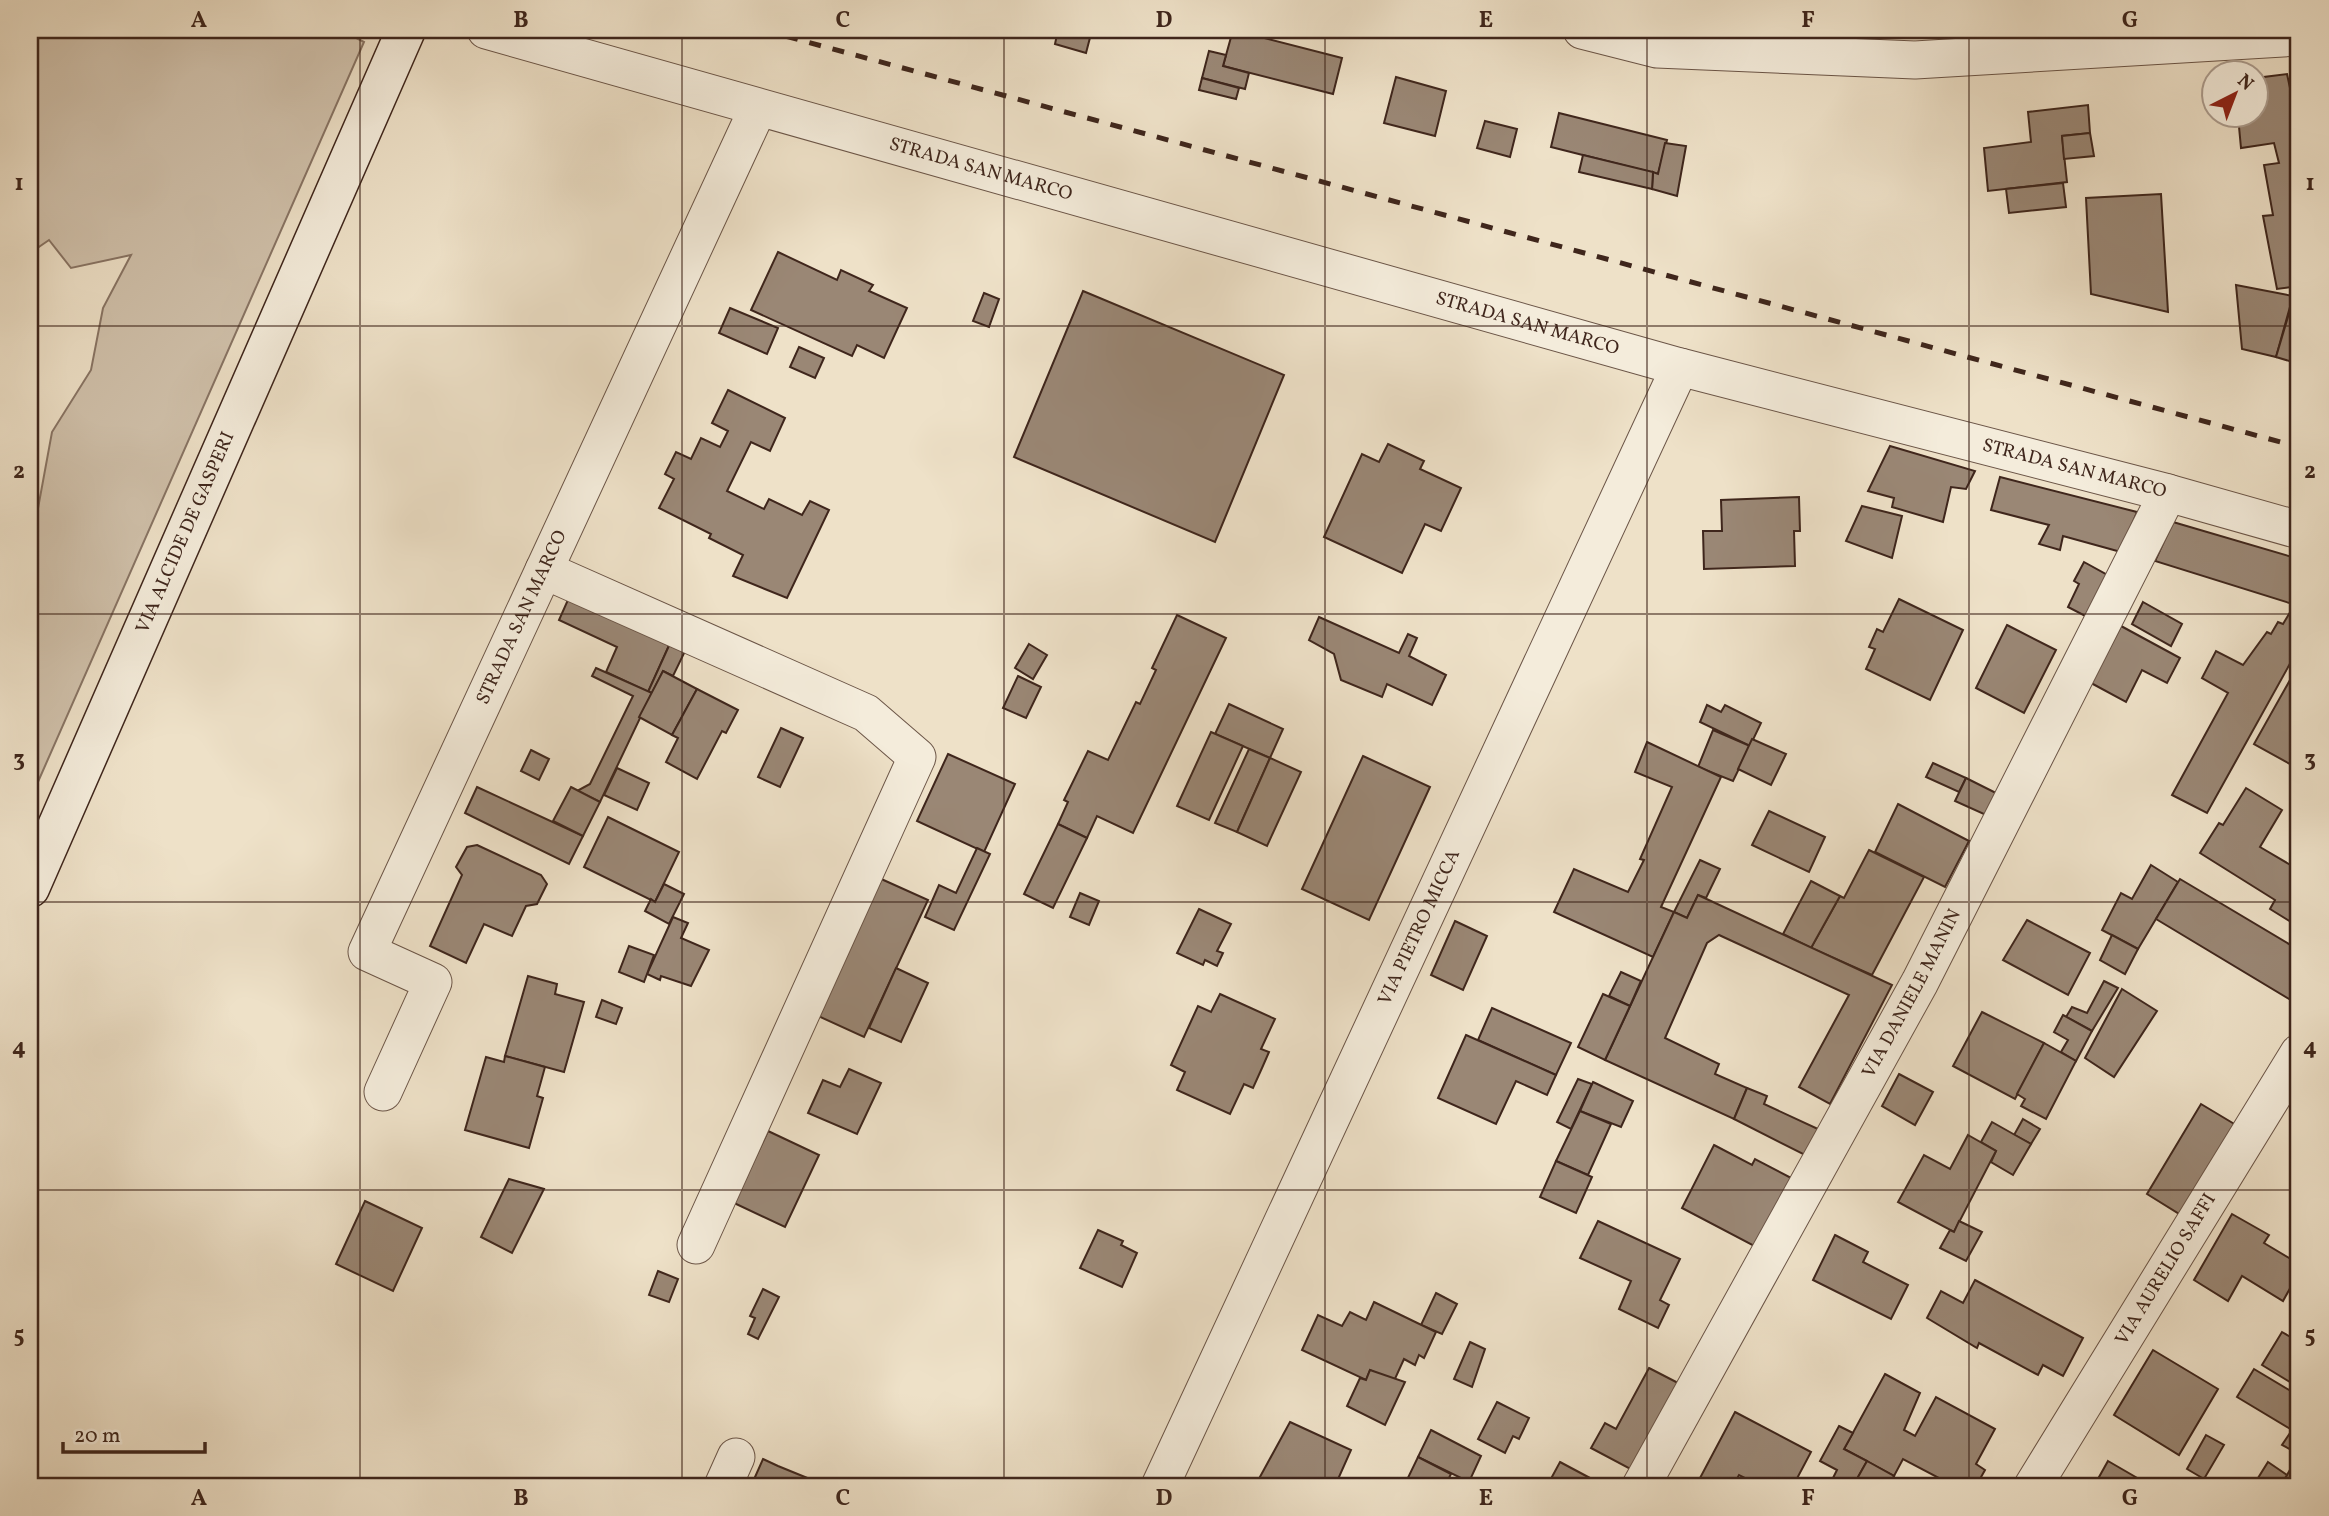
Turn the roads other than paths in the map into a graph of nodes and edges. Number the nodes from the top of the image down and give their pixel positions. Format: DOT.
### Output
graph roads {
  1 [pos="406,30"];
  2 [pos="486,30"];
  3 [pos="1582,30"];
  4 [pos="2299,37"];
  5 [pos="758,108"];
  6 [pos="1680,368"];
  7 [pos="2168,492"];
  8 [pos="2299,530"];
  9 [pos="544,570"];
  10 [pos="30,888"];
  11 [pos="2299,1053"];
  12 [pos="383,1092"];
  13 [pos="696,1245"];
  14 [pos="1160,1486"];
  15 [pos="1641,1486"];
  16 [pos="2033,1486"];
  1 -- 10 [label="main road, VIA ALCIDE DE GASPERI"];
  2 -- 5 [label="street, STRADA SAN MARCO"];
  3 -- 4 [label="street"];
  5 -- 6 [label="street, STRADA SAN MARCO"];
  5 -- 9 [label="street, STRADA SAN MARCO"];
  6 -- 7 [label="street, STRADA SAN MARCO"];
  6 -- 14 [label="street, VIA PIETRO MICCA"];
  7 -- 8 [label="street, STRADA SAN MARCO"];
  7 -- 15 [label="street, VIA DANIELE MANIN"];
  9 -- 12 [label="street, STRADA SAN MARCO"];
  9 -- 13 [label="street"];
  11 -- 16 [label="street, VIA AURELIO SAFFI"];
}
